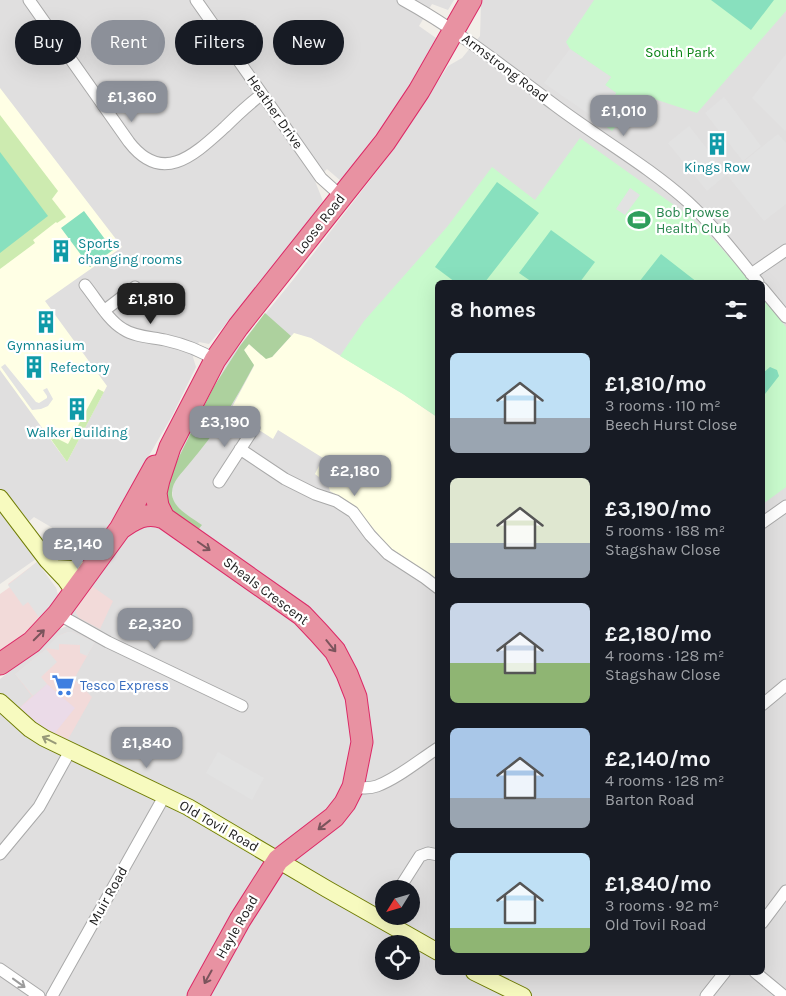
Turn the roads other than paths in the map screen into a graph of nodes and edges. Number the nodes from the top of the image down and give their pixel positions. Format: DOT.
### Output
graph roads {
  1 [pos="29,0"];
  2 [pos="196,0"];
  3 [pos="404,0"];
  4 [pos="471,0"];
  5 [pos="455,30"];
  6 [pos="262,94"];
  7 [pos="342,196"];
  8 [pos="786,250"];
  9 [pos="755,278"];
  10 [pos="86,285"];
  11 [pos="135,287"];
  12 [pos="765,292"];
  13 [pos="105,310"];
  14 [pos="786,318"];
  15 [pos="215,360"];
  16 [pos="254,428"];
  17 [pos="170,447"];
  18 [pos="240,449"];
  19 [pos="219,482"];
  20 [pos="0,498"];
  21 [pos="786,506"];
  22 [pos="164,518"];
  23 [pos="765,521"];
  24 [pos="120,529"];
  25 [pos="55,568"];
  26 [pos="91,570"];
  27 [pos="435,586"];
  28 [pos="74,592"];
  29 [pos="58,614"];
  30 [pos="0,664"];
  31 [pos="786,686"];
  32 [pos="0,702"];
  33 [pos="765,703"];
  34 [pos="242,706"];
  35 [pos="435,750"];
  36 [pos="70,751"];
  37 [pos="353,787"];
  38 [pos="165,795"];
  39 [pos="0,854"];
  40 [pos="435,854"];
  41 [pos="278,860"];
  42 [pos="405,880"];
  43 [pos="786,891"];
  44 [pos="375,913"];
  45 [pos="765,918"];
  46 [pos="395,925"];
  47 [pos="435,950"];
  48 [pos="0,969"];
  49 [pos="480,975"];
  50 [pos="723,975"];
  51 [pos="759,975"];
  52 [pos="784,995"];
  53 [pos="39,996"];
  54 [pos="52,996"];
  55 [pos="198,996"];
  56 [pos="523,996"];
  57 [pos="706,996"];
  1 -- 6 [label="street"];
  2 -- 6 [label="street, Heather Drive"];
  3 -- 5 [label="street, Armstrong Road"];
  4 -- 5 [label="highway, Loose Road"];
  5 -- 7 [label="highway, Loose Road"];
  5 -- 9 [label="street, Armstrong Road"];
  6 -- 7 [label="street, Heather Drive"];
  7 -- 15 [label="highway, Loose Road"];
  8 -- 9 [label="street"];
  10 -- 13 [label="street"];
  11 -- 13 [label="street"];
  12 -- 14 [label="street"];
  13 -- 15 [label="street"];
  15 -- 17 [label="highway, Loose Road"];
  16 -- 18 [label="street"];
  17 -- 22 [label="highway, Loose Road"];
  17 -- 24 [label="highway, Loose Road"];
  18 -- 19 [label="street"];
  18 -- 27 [label="street"];
  20 -- 25 [label="street"];
  21 -- 23 [label="street"];
  22 -- 24 [label="highway"];
  22 -- 37 [label="highway, Sheals Crescent, one-way"];
  24 -- 26 [label="highway, Loose Road"];
  25 -- 26 [label="street"];
  25 -- 28 [label="street"];
  26 -- 28 [label="highway, Loose Road"];
  28 -- 29 [label="highway, Loose Road"];
  30 -- 29 [label="highway, Loose Road, one-way"];
  29 -- 34 [label="street"];
  31 -- 33 [label="street"];
  36 -- 32 [label="street, Old Tovil Road, one-way"];
  35 -- 37 [label="street"];
  36 -- 38 [label="street, Old Tovil Road"];
  36 -- 39 [label="street"];
  37 -- 41 [label="highway, Sheals Crescent, one-way"];
  38 -- 41 [label="street, Old Tovil Road"];
  38 -- 54 [label="street, Muir Road"];
  40 -- 42 [label="street"];
  41 -- 44 [label="street, Old Tovil Road"];
  41 -- 55 [label="highway, Hayle Road, one-way"];
  43 -- 45 [label="street"];
  46 -- 47 [label="street, Old Tovil Road"];
  48 -- 53 [label="street, one-way"];
  49 -- 56 [label="street"];
  50 -- 57 [label="street"];
  51 -- 52 [label="street"];
}
